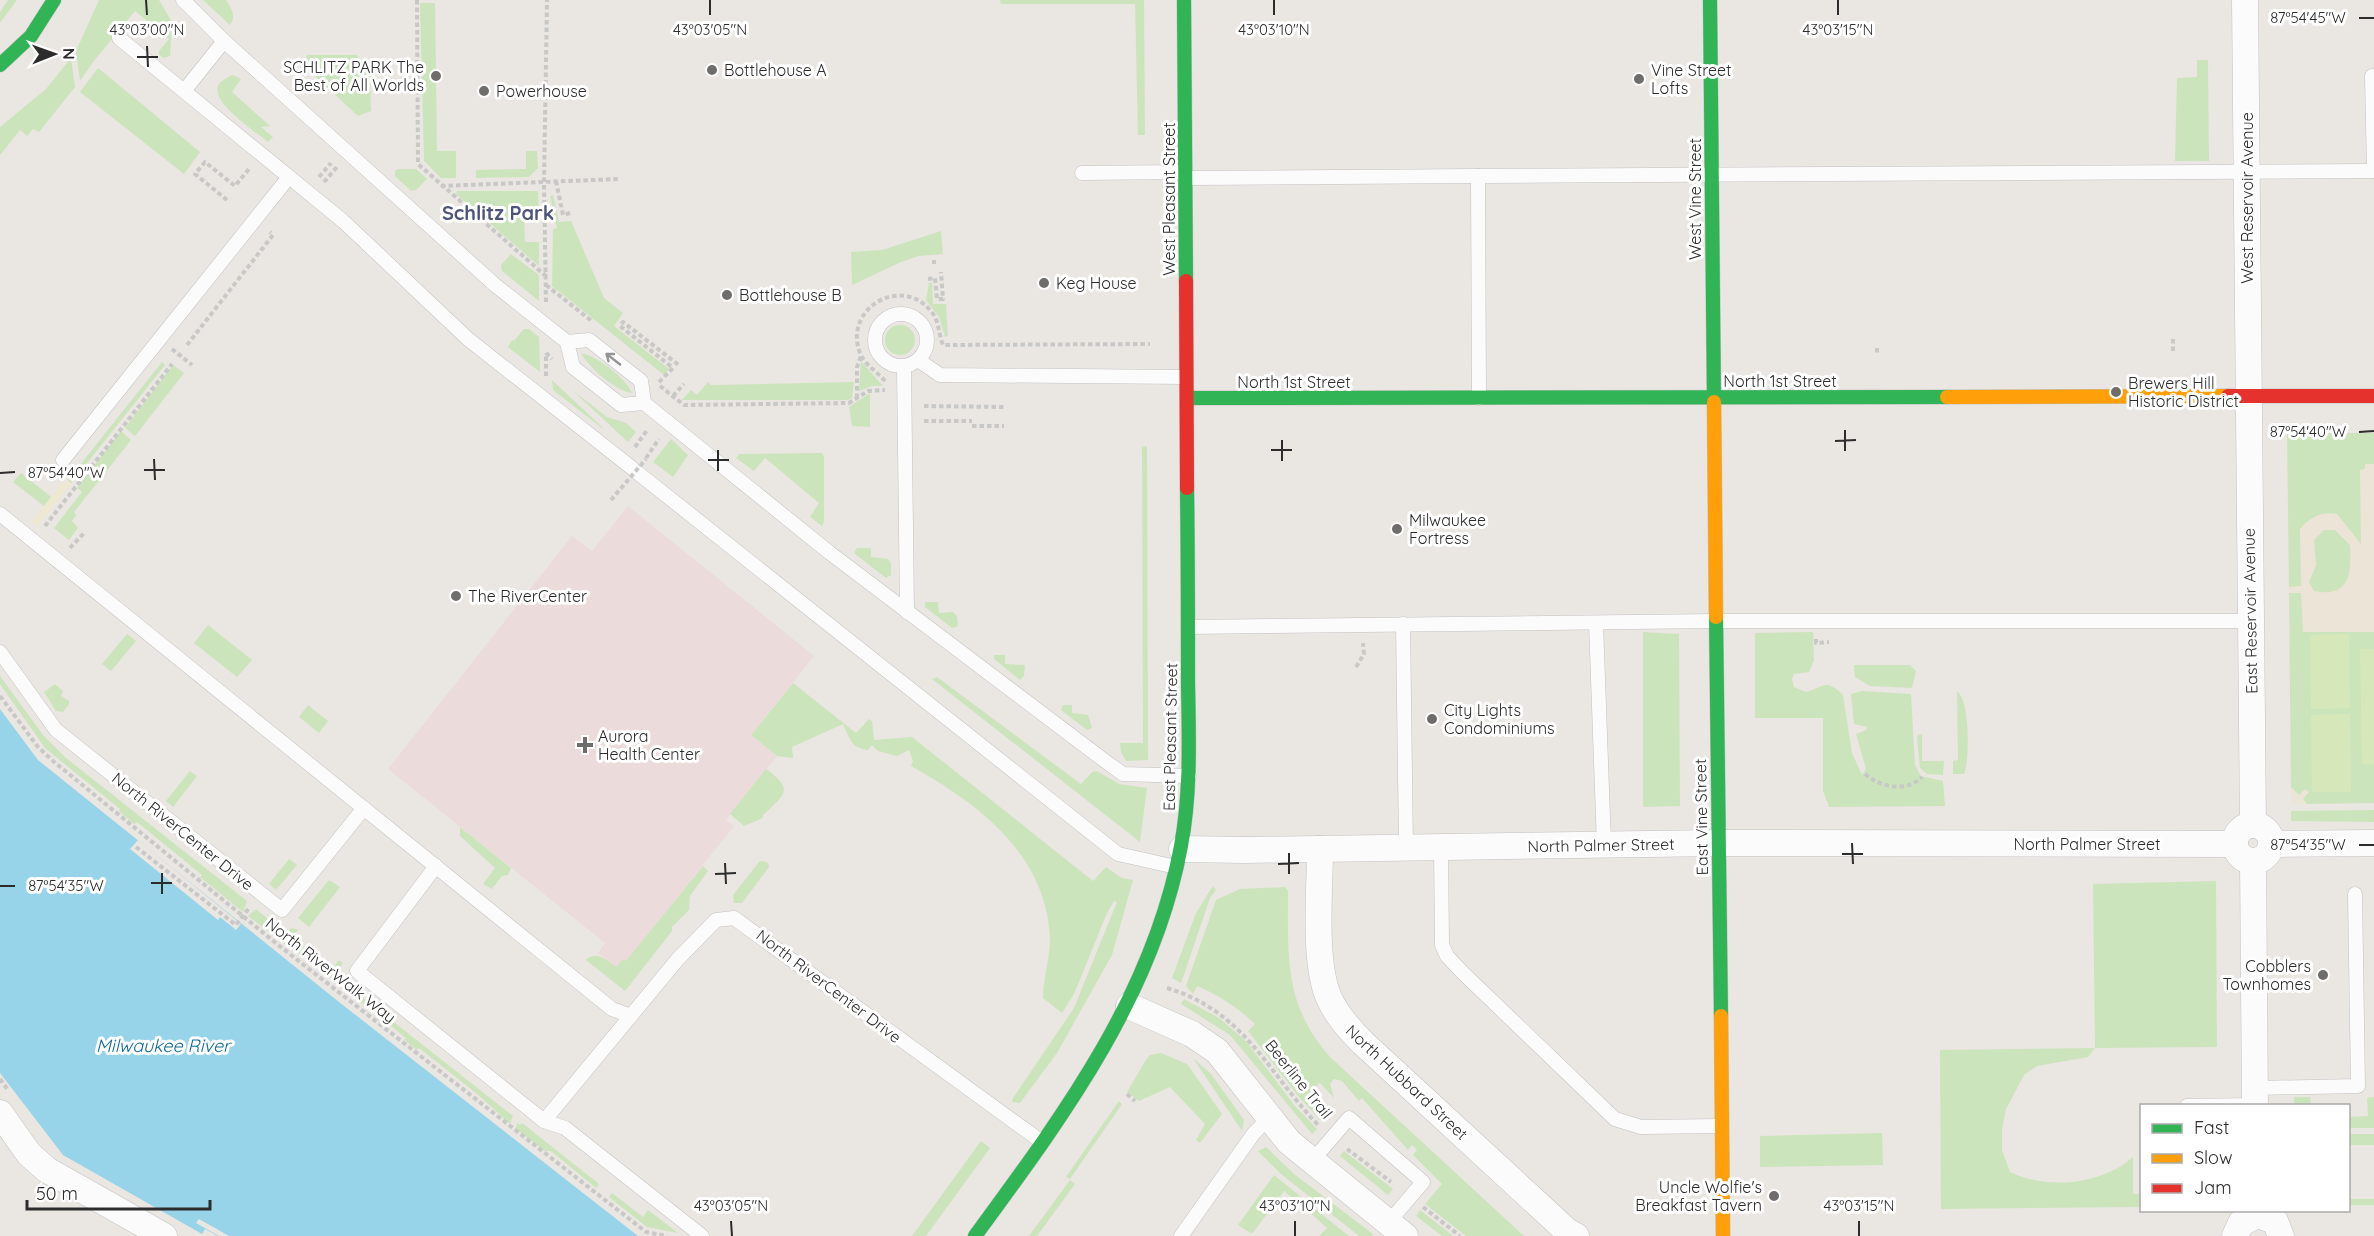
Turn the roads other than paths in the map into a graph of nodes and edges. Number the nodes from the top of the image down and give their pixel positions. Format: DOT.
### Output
graph roads {
  1 [pos="54,0"];
  2 [pos="183,0"];
  3 [pos="1184,0"];
  4 [pos="1710,0"];
  5 [pos="2245,0"];
  6 [pos="119,38"];
  7 [pos="224,41"];
  8 [pos="0,65"];
  9 [pos="2372,76"];
  10 [pos="184,92"];
  11 [pos="2374,171"];
  12 [pos="1082,172"];
  13 [pos="2247,172"];
  14 [pos="1185,175"];
  15 [pos="1712,175"];
  16 [pos="1478,176"];
  17 [pos="289,177"];
  18 [pos="567,342"];
  19 [pos="918,360"];
  20 [pos="904,366"];
  21 [pos="1186,377"];
  22 [pos="2374,396"];
  23 [pos="2248,397"];
  24 [pos="1187,398"];
  25 [pos="1479,398"];
  26 [pos="1714,398"];
  27 [pos="644,404"];
  28 [pos="63,460"];
  29 [pos="0,514"];
  30 [pos="907,612"];
  31 [pos="1716,621"];
  32 [pos="2250,621"];
  33 [pos="1596,622"];
  34 [pos="1403,624"];
  35 [pos="1188,627"];
  36 [pos="0,652"];
  37 [pos="1189,776"];
  38 [pos="364,808"];
  39 [pos="2253,825"];
  40 [pos="1718,843"];
  41 [pos="2374,843"];
  42 [pos="2272,844"];
  43 [pos="1604,845"];
  44 [pos="1441,847"];
  45 [pos="1406,848"];
  46 [pos="1320,849"];
  47 [pos="2244,853"];
  48 [pos="1180,858"];
  49 [pos="436,866"];
  50 [pos="2355,894"];
  51 [pos="1129,1006"];
  52 [pos="631,1016"];
  53 [pos="2255,1099"];
  54 [pos="2206,1104"];
  55 [pos="0,1113"];
  56 [pos="1269,1119"];
  57 [pos="544,1121"];
  58 [pos="1721,1126"];
  59 [pos="1042,1142"];
  60 [pos="1312,1161"];
  61 [pos="2257,1213"];
  62 [pos="1395,1231"];
  63 [pos="164,1236"];
  64 [pos="702,1236"];
  65 [pos="975,1236"];
  66 [pos="1181,1236"];
  67 [pos="1576,1236"];
  68 [pos="1723,1236"];
  69 [pos="2235,1236"];
  70 [pos="2281,1236"];
  1 -- 8 [label="street"];
  2 -- 7 [label="lane"];
  3 -- 14 [label="street, West Pleasant Street"];
  4 -- 15 [label="street, West Vine Street"];
  5 -- 13 [label="street, West Reservoir Avenue"];
  6 -- 10 [label="lane"];
  7 -- 10 [label="lane"];
  7 -- 18 [label="lane"];
  9 -- 11 [label="lane"];
  10 -- 17 [label="lane"];
  11 -- 13 [label="lane"];
  12 -- 14 [label="lane"];
  13 -- 15 [label="lane"];
  13 -- 23 [label="street, West Reservoir Avenue"];
  14 -- 16 [label="lane"];
  14 -- 21 [label="street, West Pleasant Street"];
  15 -- 16 [label="lane"];
  15 -- 26 [label="street, West Vine Street"];
  16 -- 25 [label="lane"];
  17 -- 28 [label="lane"];
  17 -- 48 [label="lane"];
  18 -- 27 [label="lane"];
  27 -- 18 [label="lane, one-way"];
  19 -- 20 [label="lane"];
  19 -- 20 [label="lane"];
  19 -- 21 [label="lane"];
  20 -- 30 [label="lane"];
  21 -- 24 [label="street, West Pleasant Street"];
  22 -- 23 [label="street, North 1st Street"];
  23 -- 26 [label="street, North 1st Street"];
  23 -- 32 [label="street, East Reservoir Avenue"];
  24 -- 25 [label="street, North 1st Street"];
  24 -- 35 [label="street, East Pleasant Street"];
  25 -- 26 [label="street, North 1st Street"];
  26 -- 31 [label="street, East Vine Street"];
  27 -- 30 [label="lane"];
  29 -- 38 [label="lane"];
  30 -- 37 [label="lane"];
  31 -- 32 [label="lane"];
  31 -- 33 [label="lane"];
  31 -- 40 [label="street, East Vine Street"];
  32 -- 39 [label="street, East Reservoir Avenue"];
  33 -- 34 [label="lane"];
  33 -- 43 [label="lane"];
  34 -- 35 [label="lane"];
  34 -- 45 [label="lane"];
  35 -- 37 [label="street, East Pleasant Street"];
  36 -- 38 [label="lane, North RiverCenter Drive"];
  37 -- 48 [label="street, East Pleasant Street"];
  38 -- 49 [label="lane"];
  39 -- 42 [label="street"];
  39 -- 47 [label="street"];
  40 -- 43 [label="street, North Palmer Street"];
  40 -- 47 [label="street, North Palmer Street"];
  40 -- 58 [label="street, East Vine Street"];
  41 -- 42 [label="street"];
  42 -- 47 [label="street"];
  43 -- 44 [label="street, North Palmer Street"];
  44 -- 45 [label="street, North Palmer Street"];
  44 -- 58 [label="lane"];
  45 -- 46 [label="street, North Palmer Street"];
  46 -- 48 [label="street, North Palmer Street"];
  46 -- 67 [label="street, North Hubbard Street"];
  47 -- 53 [label="street"];
  48 -- 51 [label="street, East Pleasant Street"];
  49 -- 52 [label="lane"];
  49 -- 57 [label="lane"];
  50 -- 53 [label="lane"];
  51 -- 56 [label="street"];
  51 -- 59 [label="street, East Pleasant Street"];
  52 -- 57 [label="lane, North RiverCenter Drive"];
  52 -- 59 [label="lane, North RiverCenter Drive"];
  53 -- 54 [label="lane"];
  55 -- 63 [label="street"];
  56 -- 60 [label="street"];
  56 -- 66 [label="lane"];
  57 -- 64 [label="lane"];
  58 -- 68 [label="street, East Vine Street"];
  59 -- 65 [label="street, East Pleasant Street"];
  60 -- 62 [label="street"];
  60 -- 62 [label="lane"];
  61 -- 69 [label="street"];
  61 -- 70 [label="street"];
}
